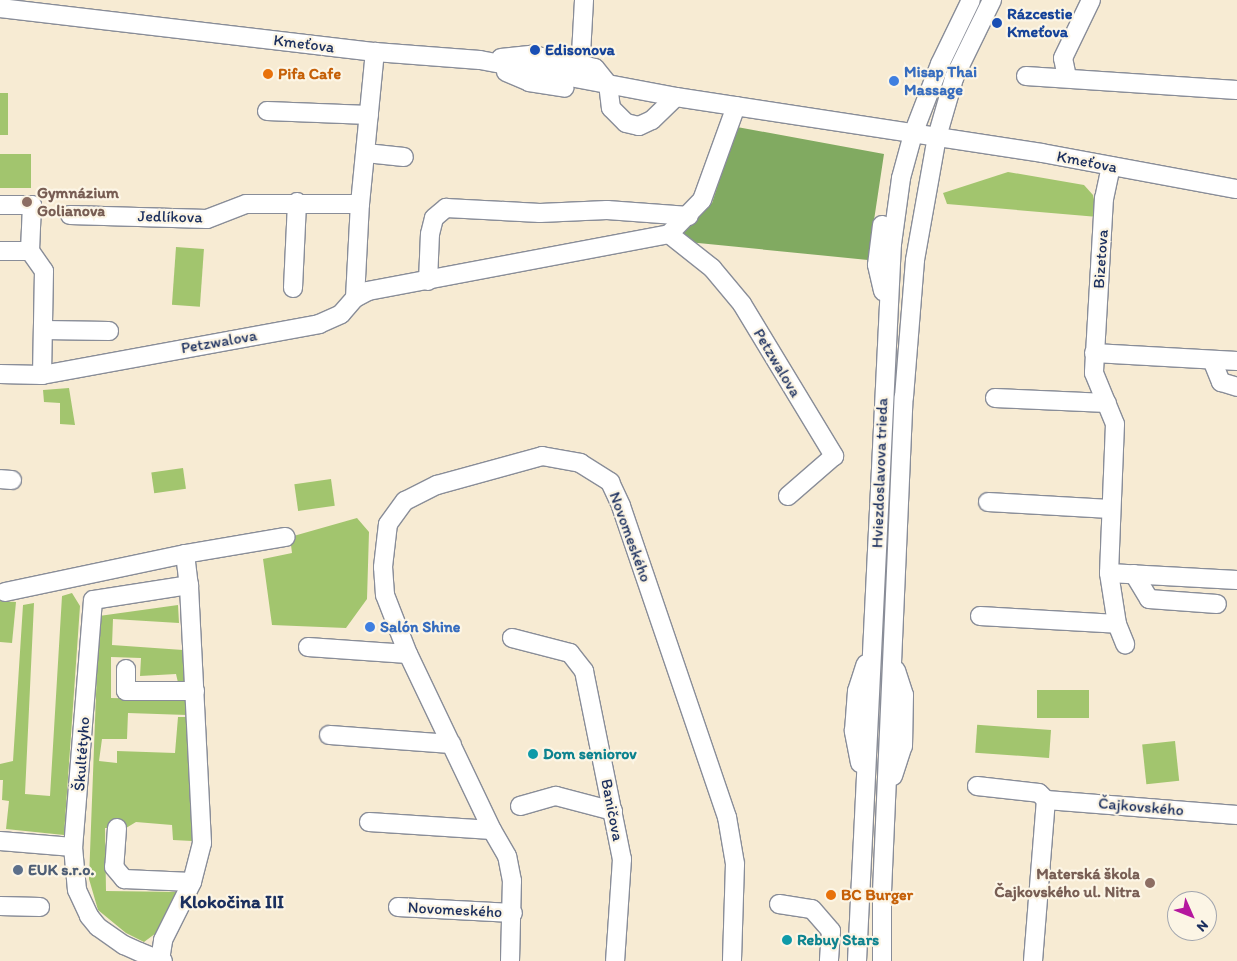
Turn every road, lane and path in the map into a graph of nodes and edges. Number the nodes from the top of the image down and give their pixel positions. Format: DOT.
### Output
graph roads {
  1 [pos="584,0"];
  2 [pos="971,0"];
  3 [pos="992,0"];
  4 [pos="1091,0"];
  5 [pos="0,8"];
  6 [pos="374,52"];
  7 [pos="480,60"];
  8 [pos="577,71"];
  9 [pos="1026,76"];
  10 [pos="1067,77"];
  11 [pos="608,84"];
  12 [pos="1237,90"];
  13 [pos="676,97"];
  14 [pos="736,106"];
  15 [pos="266,111"];
  16 [pos="369,115"];
  17 [pos="913,134"];
  18 [pos="937,137"];
  19 [pos="366,153"];
  20 [pos="404,157"];
  21 [pos="1111,166"];
  22 [pos="1237,179"];
  23 [pos="1211,184"];
  24 [pos="1237,189"];
  25 [pos="296,202"];
  26 [pos="360,204"];
  27 [pos="0,205"];
  28 [pos="70,215"];
  29 [pos="689,216"];
  30 [pos="669,234"];
  31 [pos="0,251"];
  32 [pos="30,251"];
  33 [pos="428,281"];
  34 [pos="293,288"];
  35 [pos="355,298"];
  36 [pos="44,330"];
  37 [pos="109,331"];
  38 [pos="1094,353"];
  39 [pos="1212,360"];
  40 [pos="1237,361"];
  41 [pos="0,374"];
  42 [pos="42,375"];
  43 [pos="1237,387"];
  44 [pos="996,398"];
  45 [pos="1107,403"];
  46 [pos="788,496"];
  47 [pos="988,502"];
  48 [pos="1110,509"];
  49 [pos="286,537"];
  50 [pos="185,554"];
  51 [pos="1109,573"];
  52 [pos="1134,574"];
  53 [pos="1237,580"];
  54 [pos="189,585"];
  55 [pos="5,592"];
  56 [pos="1218,604"];
  57 [pos="980,616"];
  58 [pos="1117,624"];
  59 [pos="512,638"];
  60 [pos="1126,644"];
  61 [pos="308,648"];
  62 [pos="408,654"];
  63 [pos="126,668"];
  64 [pos="195,692"];
  65 [pos="329,735"];
  66 [pos="452,744"];
  67 [pos="977,786"];
  68 [pos="1046,800"];
  69 [pos="520,806"];
  70 [pos="613,811"];
  71 [pos="1237,816"];
  72 [pos="369,822"];
  73 [pos="117,828"];
  74 [pos="492,830"];
  75 [pos="0,841"];
  76 [pos="73,846"];
  77 [pos="192,882"];
  78 [pos="779,904"];
  79 [pos="0,906"];
  80 [pos="40,907"];
  81 [pos="398,907"];
  82 [pos="512,912"];
  83 [pos="161,961"];
  84 [pos="510,961"];
  85 [pos="615,961"];
  86 [pos="732,961"];
  87 [pos="829,961"];
  88 [pos="857,961"];
  89 [pos="882,961"];
  90 [pos="1033,961"];
  1 -- 8 [label="street"];
  2 -- 17 [label="street, Hviezdoslavova trieda"];
  3 -- 18 [label="street, Hviezdoslavova trieda"];
  4 -- 10 [label="street"];
  5 -- 6 [label="street, Kmeťova"];
  6 -- 7 [label="street, Kmeťova"];
  6 -- 16 [label="street"];
  7 -- 8 [label="street"];
  7 -- 11 [label="street"];
  8 -- 11 [label="street"];
  9 -- 10 [label="street"];
  10 -- 12 [label="street"];
  11 -- 13 [label="street"];
  11 -- 13 [label="street"];
  13 -- 14 [label="street"];
  14 -- 17 [label="street"];
  14 -- 29 [label="street"];
  15 -- 16 [label="street"];
  16 -- 19 [label="street"];
  17 -- 18 [label="street, Kmeťova"];
  17 -- 88 [label="street, Hviezdoslavova trieda"];
  18 -- 21 [label="street, Kmeťova"];
  18 -- 89 [label="street, Hviezdoslavova trieda"];
  19 -- 20 [label="street"];
  19 -- 26 [label="street"];
  21 -- 23 [label="street, Kmeťova"];
  21 -- 38 [label="street, Bizetova"];
  22 -- 23 [label="street"];
  23 -- 24 [label="street, Kmeťova"];
  25 -- 26 [label="street, Jedlíkova"];
  25 -- 28 [label="street, Jedlíkova"];
  25 -- 34 [label="street"];
  26 -- 35 [label="street"];
  27 -- 32 [label="street"];
  29 -- 30 [label="street"];
  29 -- 33 [label="street"];
  30 -- 33 [label="street, Petzwalova"];
  30 -- 46 [label="street, Petzwalova"];
  31 -- 32 [label="street"];
  32 -- 36 [label="street"];
  33 -- 35 [label="street, Petzwalova"];
  35 -- 42 [label="street, Petzwalova"];
  36 -- 37 [label="street"];
  36 -- 42 [label="street"];
  38 -- 39 [label="street"];
  38 -- 45 [label="street, Bizetova"];
  39 -- 40 [label="street"];
  39 -- 43 [label="street"];
  41 -- 42 [label="street, Petzwalova"];
  44 -- 45 [label="street"];
  45 -- 48 [label="street, Bizetova"];
  47 -- 48 [label="street"];
  48 -- 51 [label="street, Bizetova"];
  49 -- 50 [label="street"];
  50 -- 54 [label="street, Škultétyho"];
  50 -- 55 [label="street"];
  51 -- 52 [label="street"];
  51 -- 58 [label="street, Bizetova"];
  52 -- 53 [label="street"];
  52 -- 56 [label="street"];
  54 -- 64 [label="street, Škultétyho"];
  54 -- 76 [label="street, Škultétyho"];
  57 -- 58 [label="street"];
  58 -- 60 [label="street, Bizetova"];
  59 -- 70 [label="street, Baničova"];
  61 -- 62 [label="street"];
  62 -- 66 [label="street, Novomeského"];
  62 -- 86 [label="street, Novomeského"];
  63 -- 64 [label="street"];
  64 -- 77 [label="street, Škultétyho"];
  65 -- 66 [label="street"];
  66 -- 74 [label="street, Novomeského"];
  67 -- 68 [label="street, Čajkovského"];
  68 -- 71 [label="street, Čajkovského"];
  68 -- 90 [label="street"];
  69 -- 70 [label="street"];
  70 -- 85 [label="street, Baničova"];
  72 -- 74 [label="street"];
  73 -- 77 [label="street"];
  74 -- 82 [label="street, Novomeského"];
  75 -- 76 [label="street"];
  76 -- 83 [label="street, Škultétyho"];
  77 -- 83 [label="street, Škultétyho"];
  78 -- 87 [label="street"];
  79 -- 80 [label="street"];
  81 -- 82 [label="street, Novomeského"];
  82 -- 84 [label="street, Novomeského"];
}
